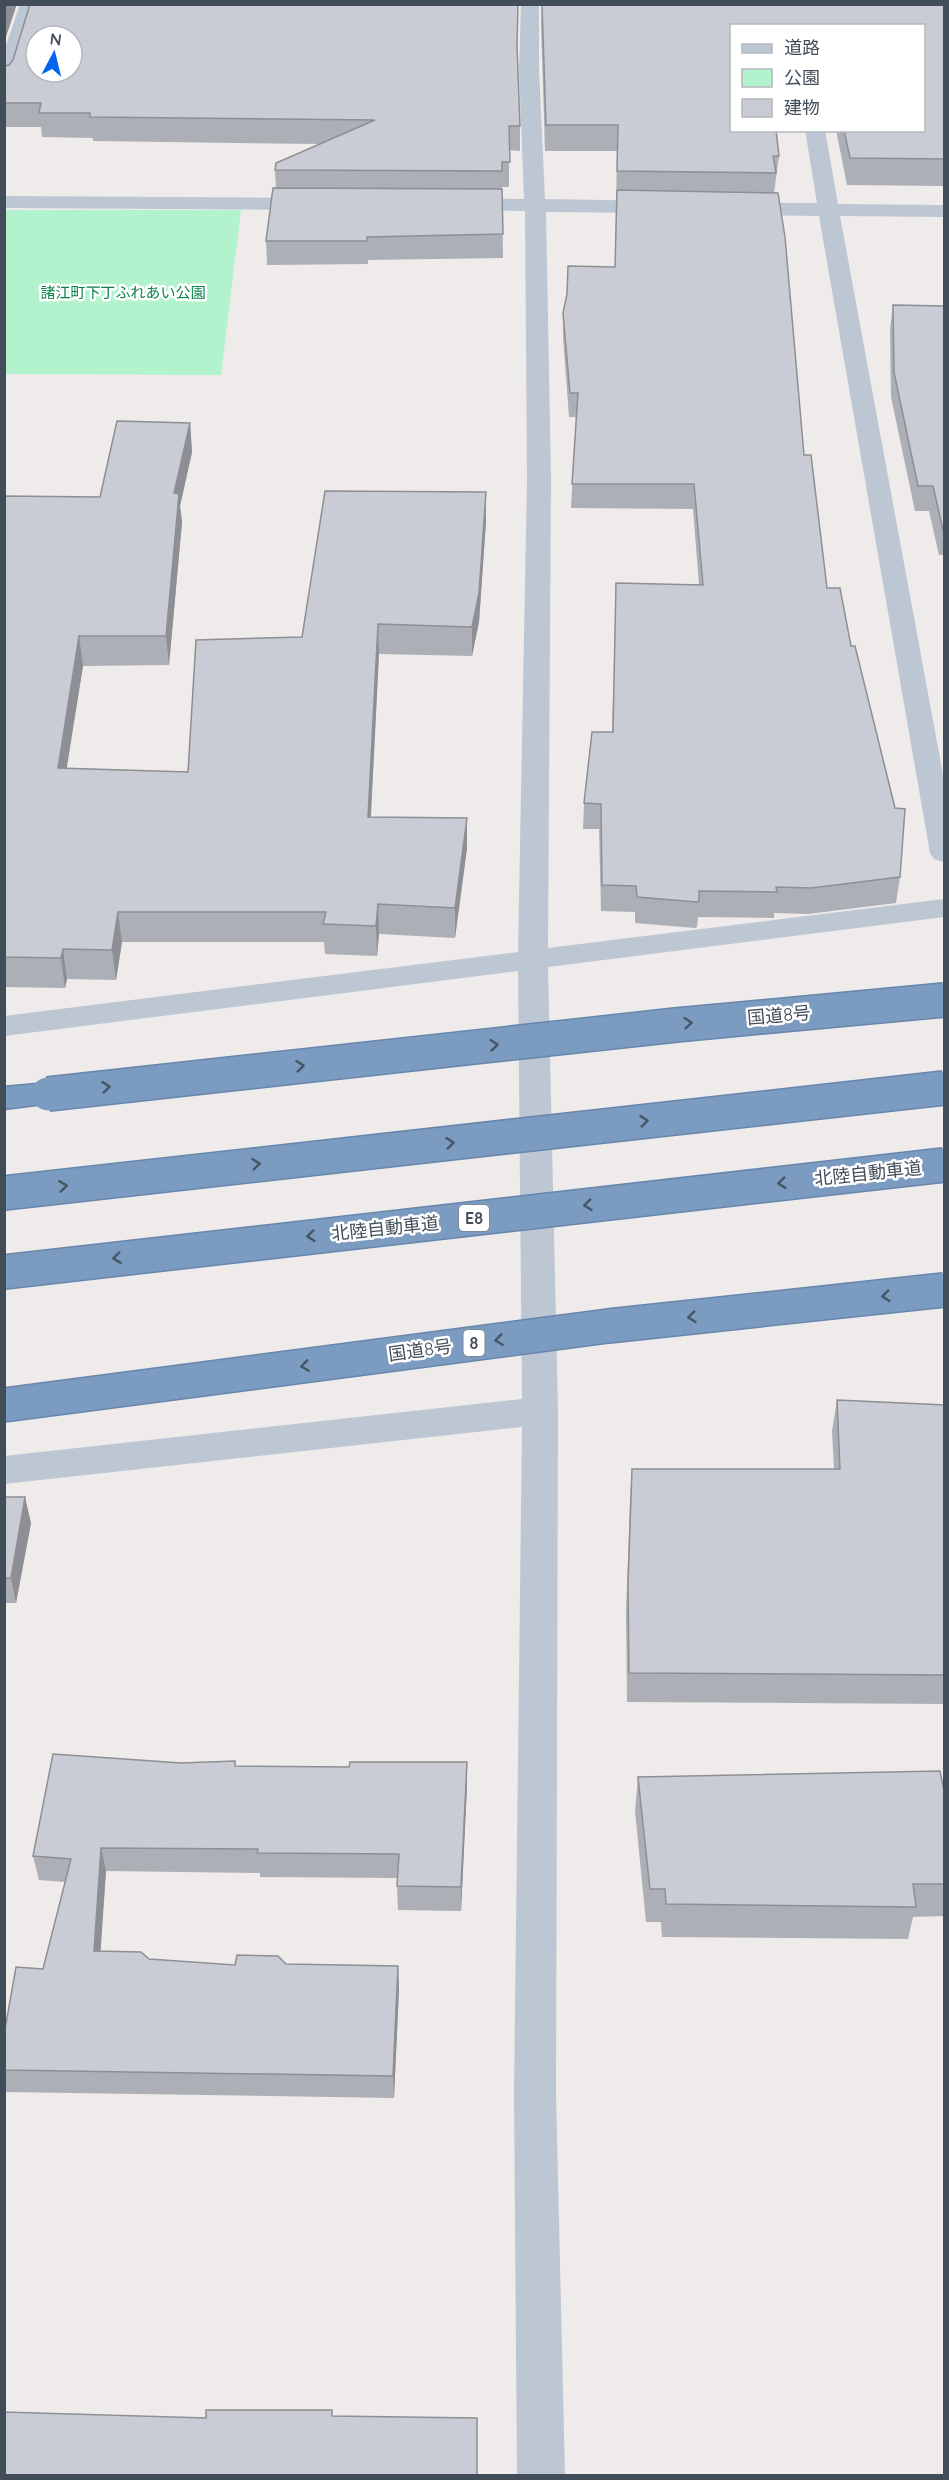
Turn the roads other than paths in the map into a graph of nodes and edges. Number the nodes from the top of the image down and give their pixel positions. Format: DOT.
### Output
graph roads {
  1 [pos="29,4"];
  2 [pos="530,4"];
  3 [pos="5,83"];
  4 [pos="815,132"];
  5 [pos="4,202"];
  6 [pos="336,204"];
  7 [pos="441,204"];
  8 [pos="535,204"];
  9 [pos="676,207"];
  10 [pos="711,208"];
  11 [pos="829,211"];
  12 [pos="945,211"];
  13 [pos="945,853"];
  14 [pos="945,908"];
  15 [pos="533,961"];
  16 [pos="945,1000"];
  17 [pos="4,1026"];
  18 [pos="945,1088"];
  19 [pos="4,1098"];
  20 [pos="945,1165"];
  21 [pos="4,1193"];
  22 [pos="4,1272"];
  23 [pos="945,1290"];
  24 [pos="4,1405"];
  25 [pos="540,1411"];
  26 [pos="4,1470"];
  27 [pos="541,2475"];
  1 -- 3 [label="street"];
  2 -- 8 [label="street"];
  4 -- 11 [label="street"];
  5 -- 6 [label="street"];
  7 -- 8 [label="street"];
  8 -- 9 [label="street"];
  8 -- 15 [label="street"];
  10 -- 11 [label="street"];
  11 -- 12 [label="street"];
  11 -- 13 [label="street"];
  14 -- 15 [label="street"];
  15 -- 17 [label="street"];
  15 -- 25 [label="street"];
  19 -- 16 [label="highway, 国道8号, one-way, bridge"];
  21 -- 18 [label="highway, one-way, bridge"];
  20 -- 22 [label="highway, 北陸自動車道 / E8, one-way, bridge"];
  23 -- 24 [label="highway, 国道8号 / 8, one-way, bridge"];
  25 -- 26 [label="street"];
  25 -- 27 [label="street"];
}
